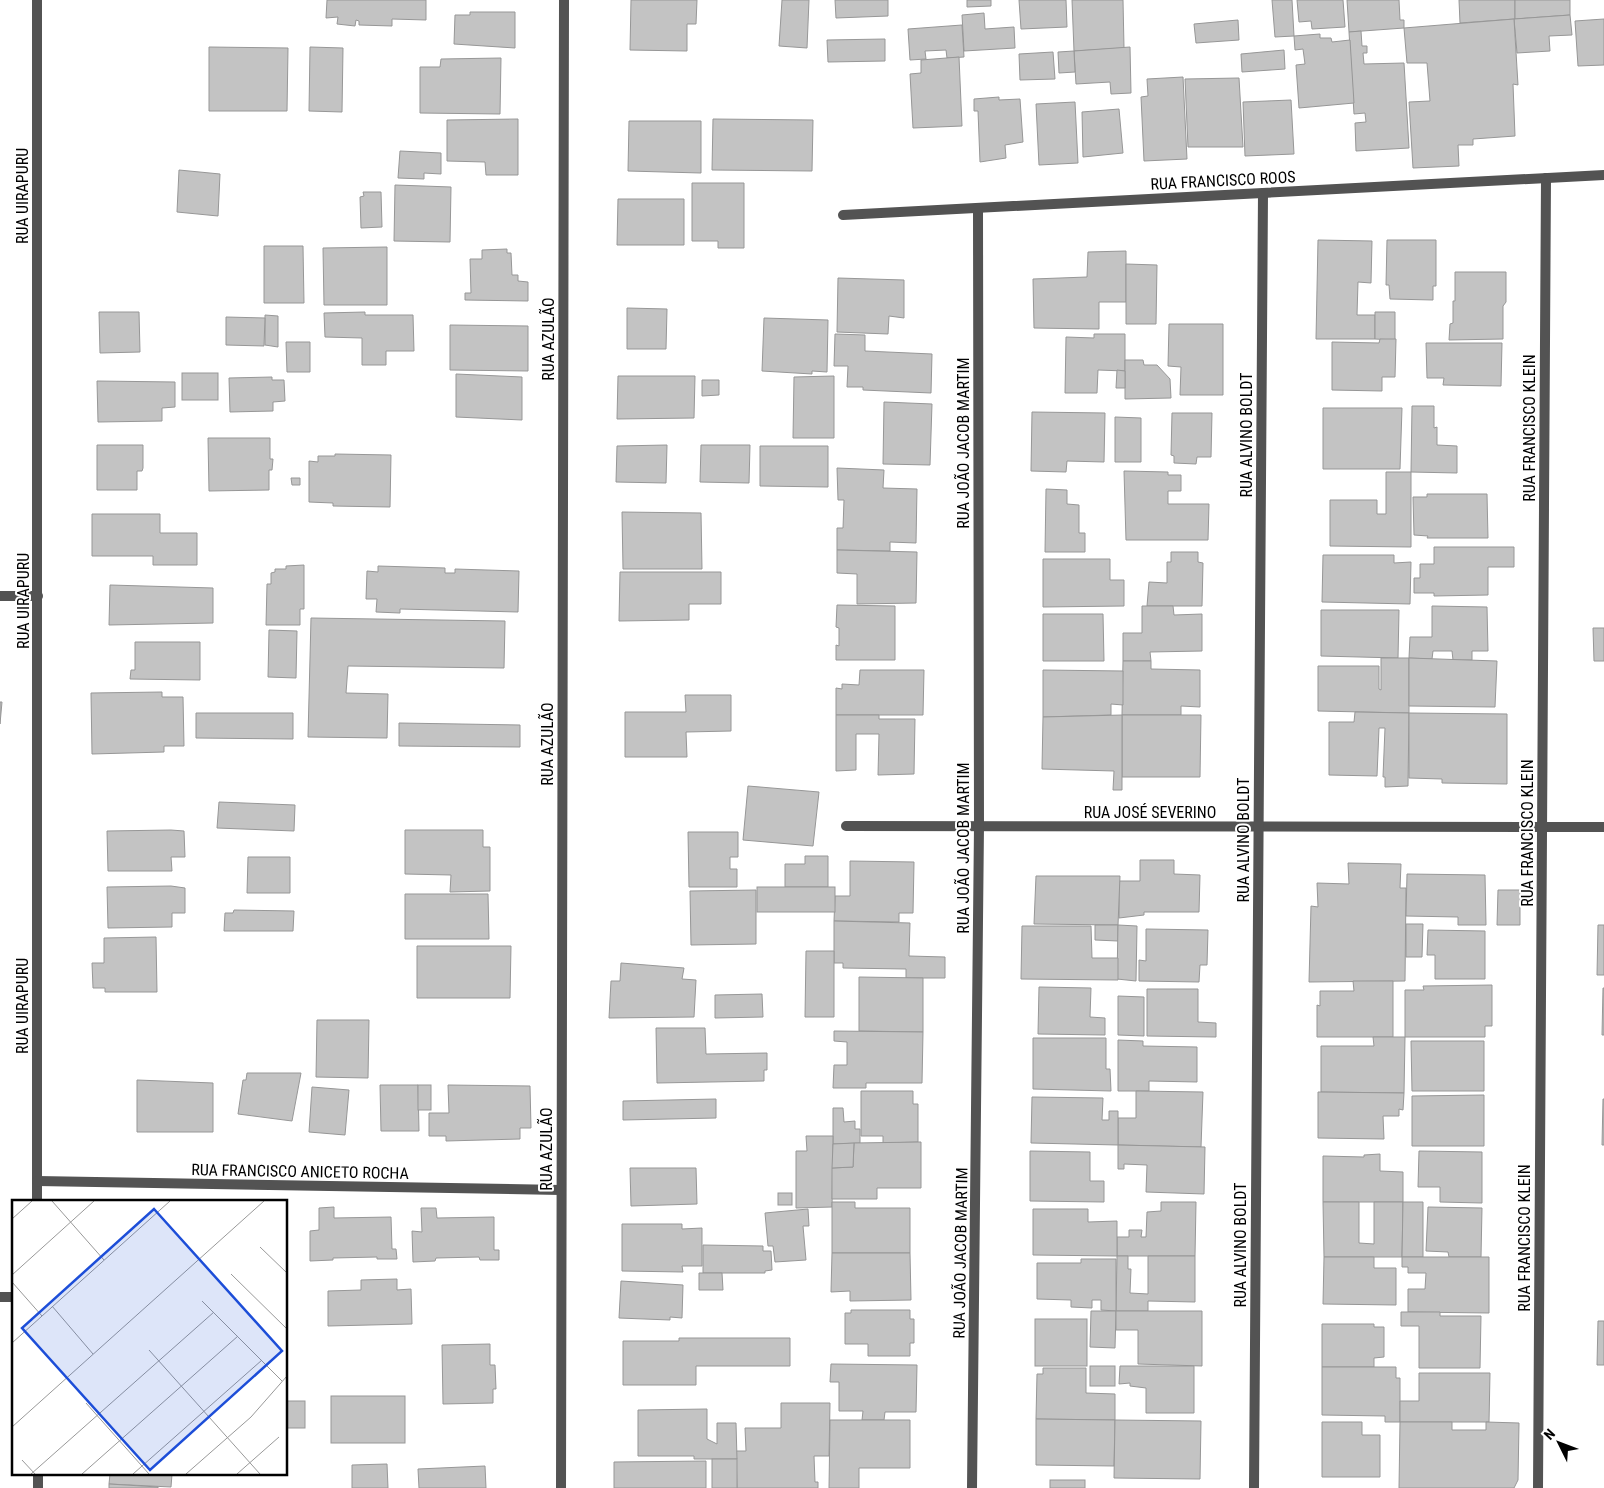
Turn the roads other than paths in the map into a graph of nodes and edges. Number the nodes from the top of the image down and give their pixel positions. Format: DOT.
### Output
graph roads {
  1 [pos="37,0"];
  2 [pos="564,0"];
  3 [pos="1604,175"];
  4 [pos="1546,178"];
  5 [pos="1263,193"];
  6 [pos="978,208"];
  7 [pos="843,215"];
  8 [pos="0,596"];
  9 [pos="38,596"];
  10 [pos="846,826"];
  11 [pos="979,826"];
  12 [pos="1258,827"];
  13 [pos="1542,827"];
  14 [pos="1604,828"];
  15 [pos="37,1181"];
  16 [pos="561,1190"];
  17 [pos="37,1200"];
  18 [pos="561,1488"];
  19 [pos="972,1488"];
  20 [pos="1254,1488"];
  21 [pos="1538,1488"];
  1 -- 9 [label="street, RUA UIRAPURU"];
  2 -- 16 [label="street, RUA AZULÃO"];
  3 -- 4 [label="street, RUA FRANCISCO ROOS"];
  4 -- 5 [label="street, RUA FRANCISCO ROOS"];
  4 -- 13 [label="street, RUA FRANCISCO KLEIN"];
  5 -- 6 [label="street, RUA FRANCISCO ROOS"];
  5 -- 12 [label="street, RUA ALVINO BOLDT"];
  6 -- 7 [label="street, RUA FRANCISCO ROOS"];
  6 -- 11 [label="street, RUA JOÃO JACOB MARTIM"];
  8 -- 9 [label="street"];
  9 -- 15 [label="street, RUA UIRAPURU"];
  10 -- 11 [label="street, RUA JOSÉ SEVERINO"];
  11 -- 12 [label="street, RUA JOSÉ SEVERINO"];
  11 -- 19 [label="street, RUA JOÃO JACOB MARTIM"];
  12 -- 13 [label="street, RUA JOSÉ SEVERINO"];
  12 -- 20 [label="street, RUA ALVINO BOLDT"];
  13 -- 14 [label="street, RUA JOSÉ SEVERINO"];
  13 -- 21 [label="street, RUA FRANCISCO KLEIN"];
  15 -- 16 [label="street, RUA FRANCISCO ANICETO ROCHA"];
  15 -- 17 [label="street, RUA UIRAPURU"];
  16 -- 18 [label="street, RUA AZULÃO"];
}
